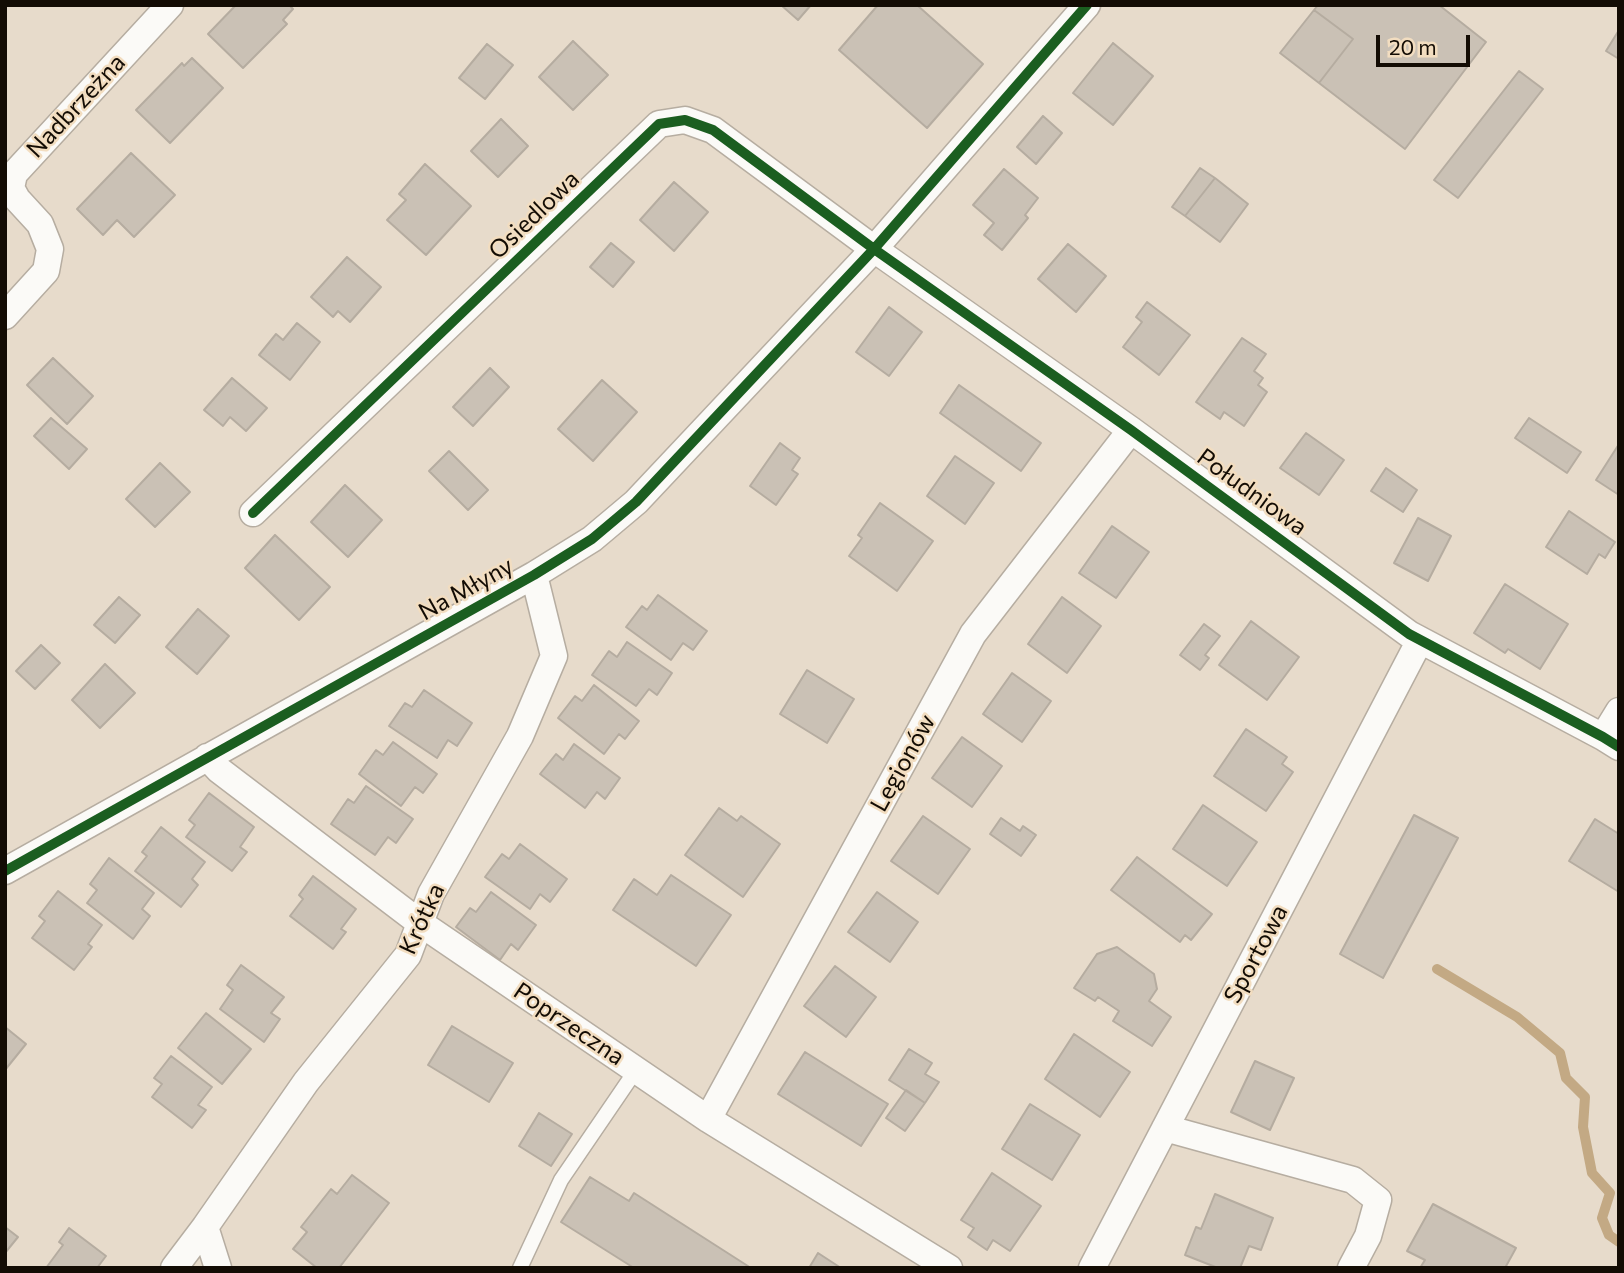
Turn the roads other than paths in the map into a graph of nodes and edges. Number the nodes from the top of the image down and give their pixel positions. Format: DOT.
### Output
graph roads {
  1 [pos="170,5"];
  2 [pos="1087,5"];
  3 [pos="874,249"];
  4 [pos="5,316"];
  5 [pos="1131,430"];
  6 [pos="253,513"];
  7 [pos="534,575"];
  8 [pos="1420,640"];
  9 [pos="1619,711"];
  10 [pos="1611,742"];
  11 [pos="207,757"];
  12 [pos="5,871"];
  13 [pos="420,923"];
  14 [pos="636,1070"];
  15 [pos="708,1119"];
  16 [pos="1165,1128"];
  17 [pos="205,1227"];
  18 [pos="174,1268"];
  19 [pos="218,1268"];
  20 [pos="520,1268"];
  21 [pos="948,1268"];
  22 [pos="1092,1268"];
  23 [pos="1351,1268"];
  1 -- 4 [label="street, Nadbrzeżna"];
  2 -- 3 [label="street, Na Młyny"];
  3 -- 5 [label="street, Południowa"];
  3 -- 6 [label="street, Osiedlowa"];
  3 -- 7 [label="street, Na Młyny"];
  5 -- 8 [label="street, Południowa"];
  5 -- 15 [label="street, Legionów"];
  7 -- 11 [label="street, Na Młyny"];
  7 -- 13 [label="street, Krótka"];
  8 -- 10 [label="street, Południowa"];
  8 -- 16 [label="street, Sportowa"];
  9 -- 10 [label="street"];
  11 -- 12 [label="street, Na Młyny"];
  11 -- 13 [label="street, Poprzeczna"];
  13 -- 14 [label="street, Poprzeczna"];
  13 -- 17 [label="street, Krótka"];
  14 -- 15 [label="street, Poprzeczna"];
  14 -- 20 [label="lane"];
  15 -- 21 [label="street, Poprzeczna"];
  16 -- 22 [label="street, Sportowa"];
  16 -- 23 [label="street"];
  17 -- 18 [label="street, Krótka"];
  17 -- 19 [label="street"];
}
